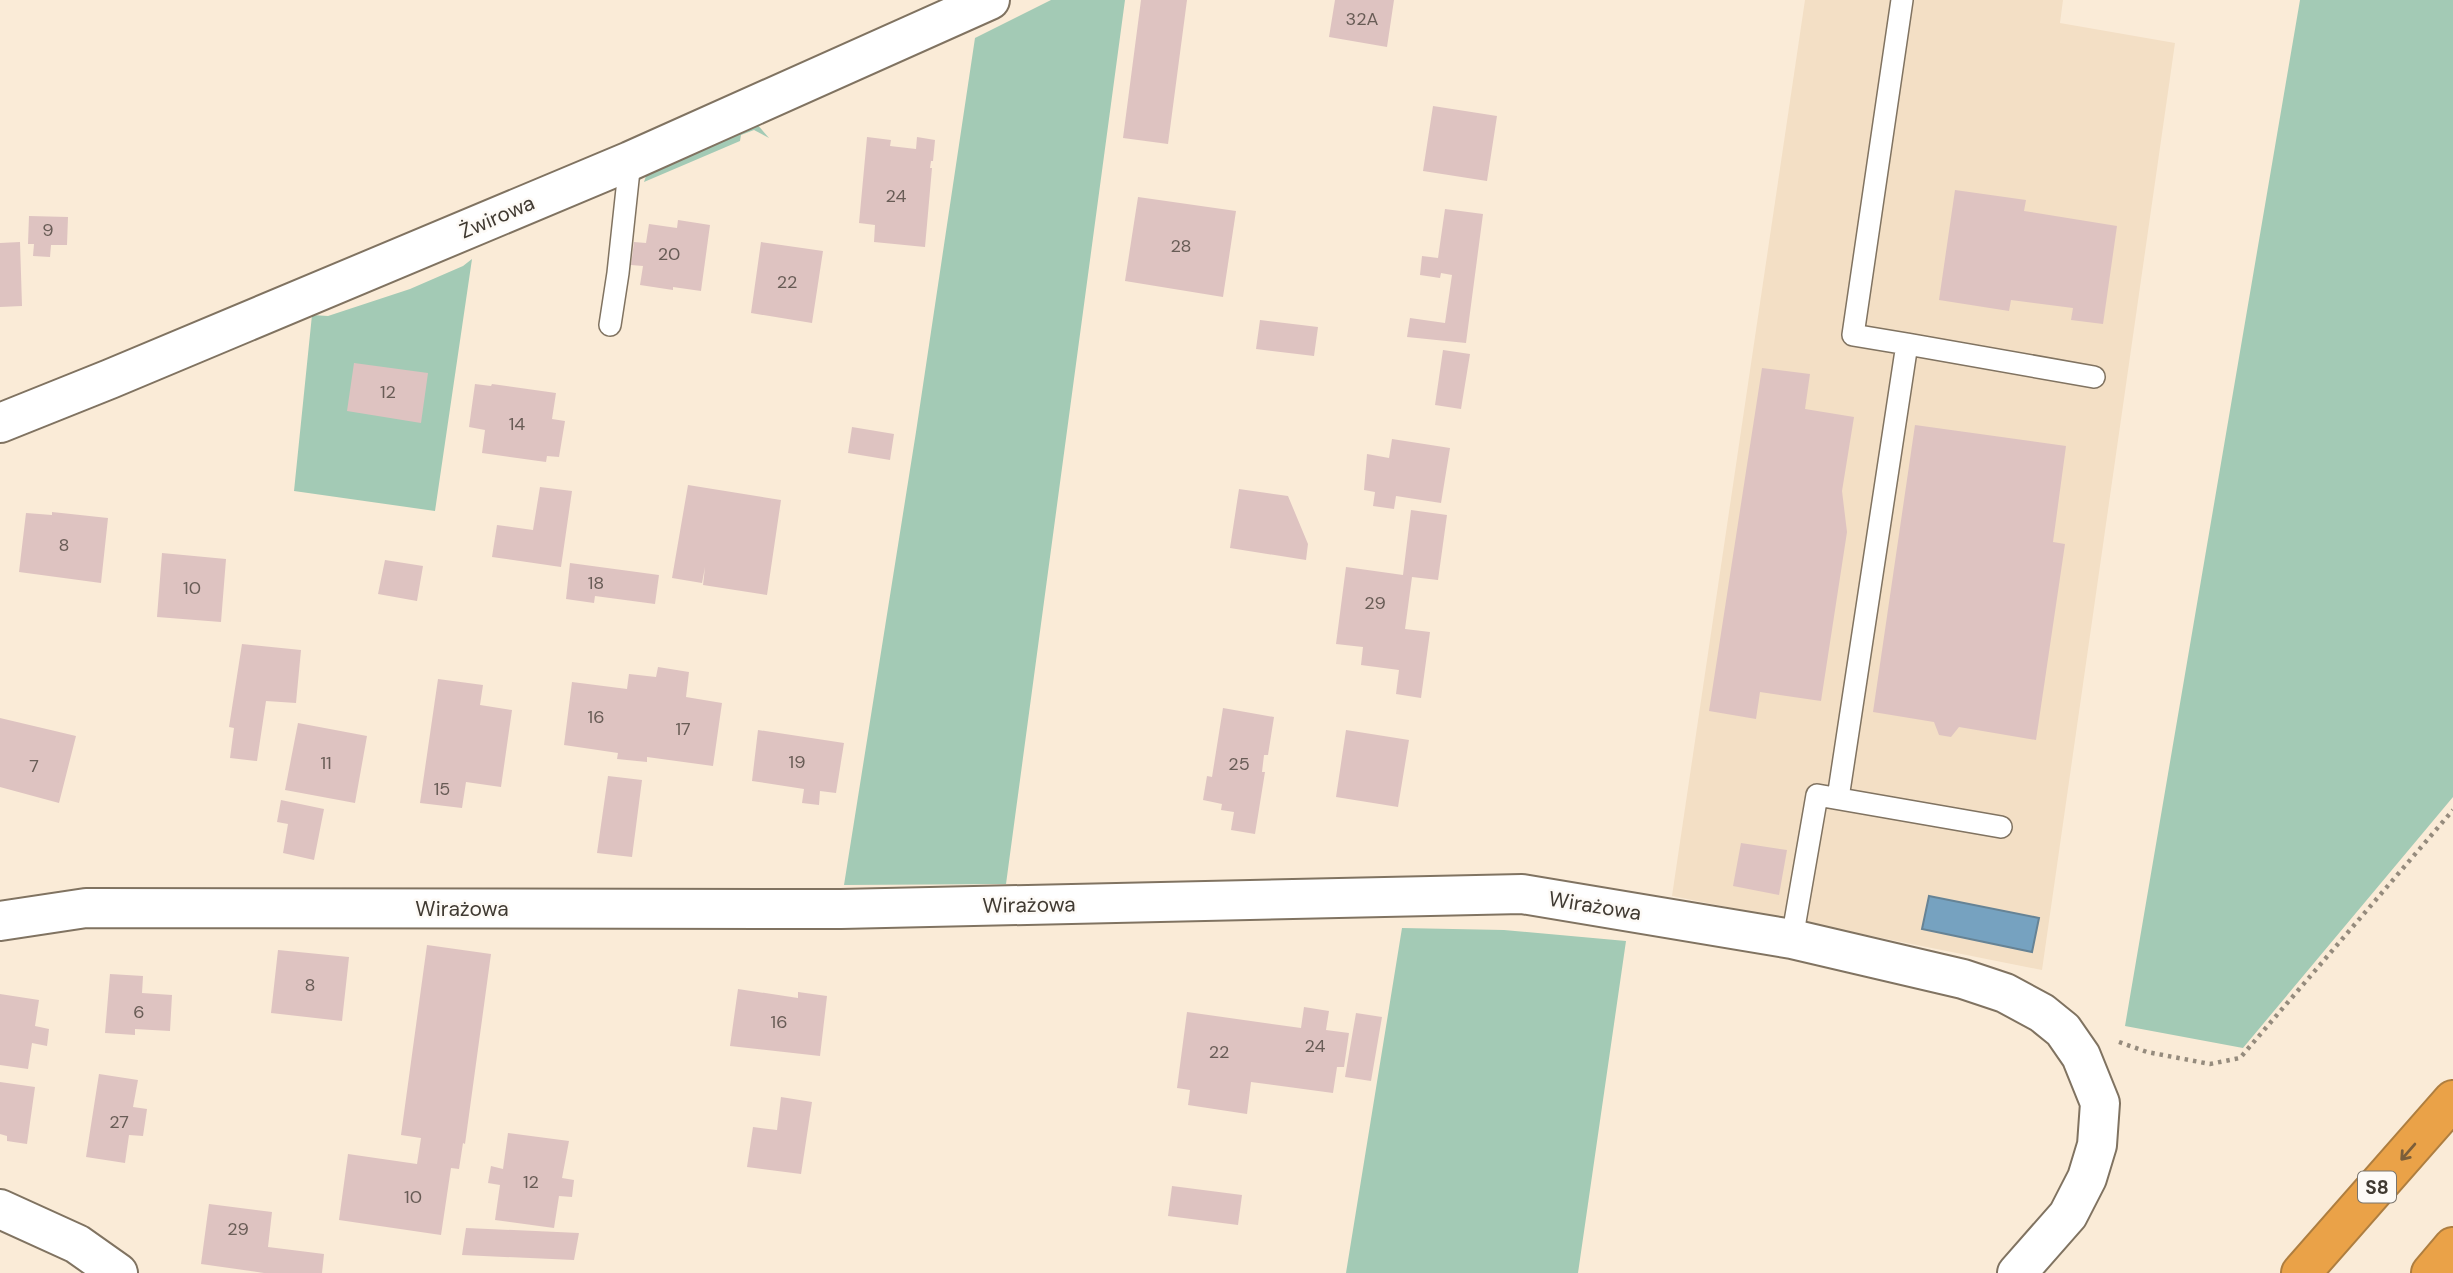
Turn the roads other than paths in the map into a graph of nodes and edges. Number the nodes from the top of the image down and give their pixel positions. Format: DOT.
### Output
graph roads {
  1 [pos="989,0"];
  2 [pos="1902,0"];
  3 [pos="631,161"];
  4 [pos="610,325"];
  5 [pos="1906,344"];
  6 [pos="2094,377"];
  7 [pos="0,423"];
  8 [pos="1838,798"];
  9 [pos="2001,827"];
  10 [pos="0,921"];
  11 [pos="1792,939"];
  12 [pos="2453,1100"];
  13 [pos="0,1209"];
  14 [pos="2453,1248"];
  15 [pos="118,1273"];
  16 [pos="2017,1273"];
  17 [pos="2301,1273"];
  18 [pos="2431,1273"];
  1 -- 3 [label="street, Żwirowa"];
  2 -- 5 [label="lane"];
  3 -- 4 [label="lane"];
  3 -- 7 [label="street, Żwirowa"];
  5 -- 6 [label="lane"];
  5 -- 8 [label="lane"];
  8 -- 9 [label="lane"];
  8 -- 11 [label="lane"];
  10 -- 11 [label="street, Wirażowa"];
  11 -- 16 [label="street, Wirażowa"];
  12 -- 17 [label="highway, S8, one-way"];
  13 -- 15 [label="street"];
  14 -- 18 [label="highway"];
}
